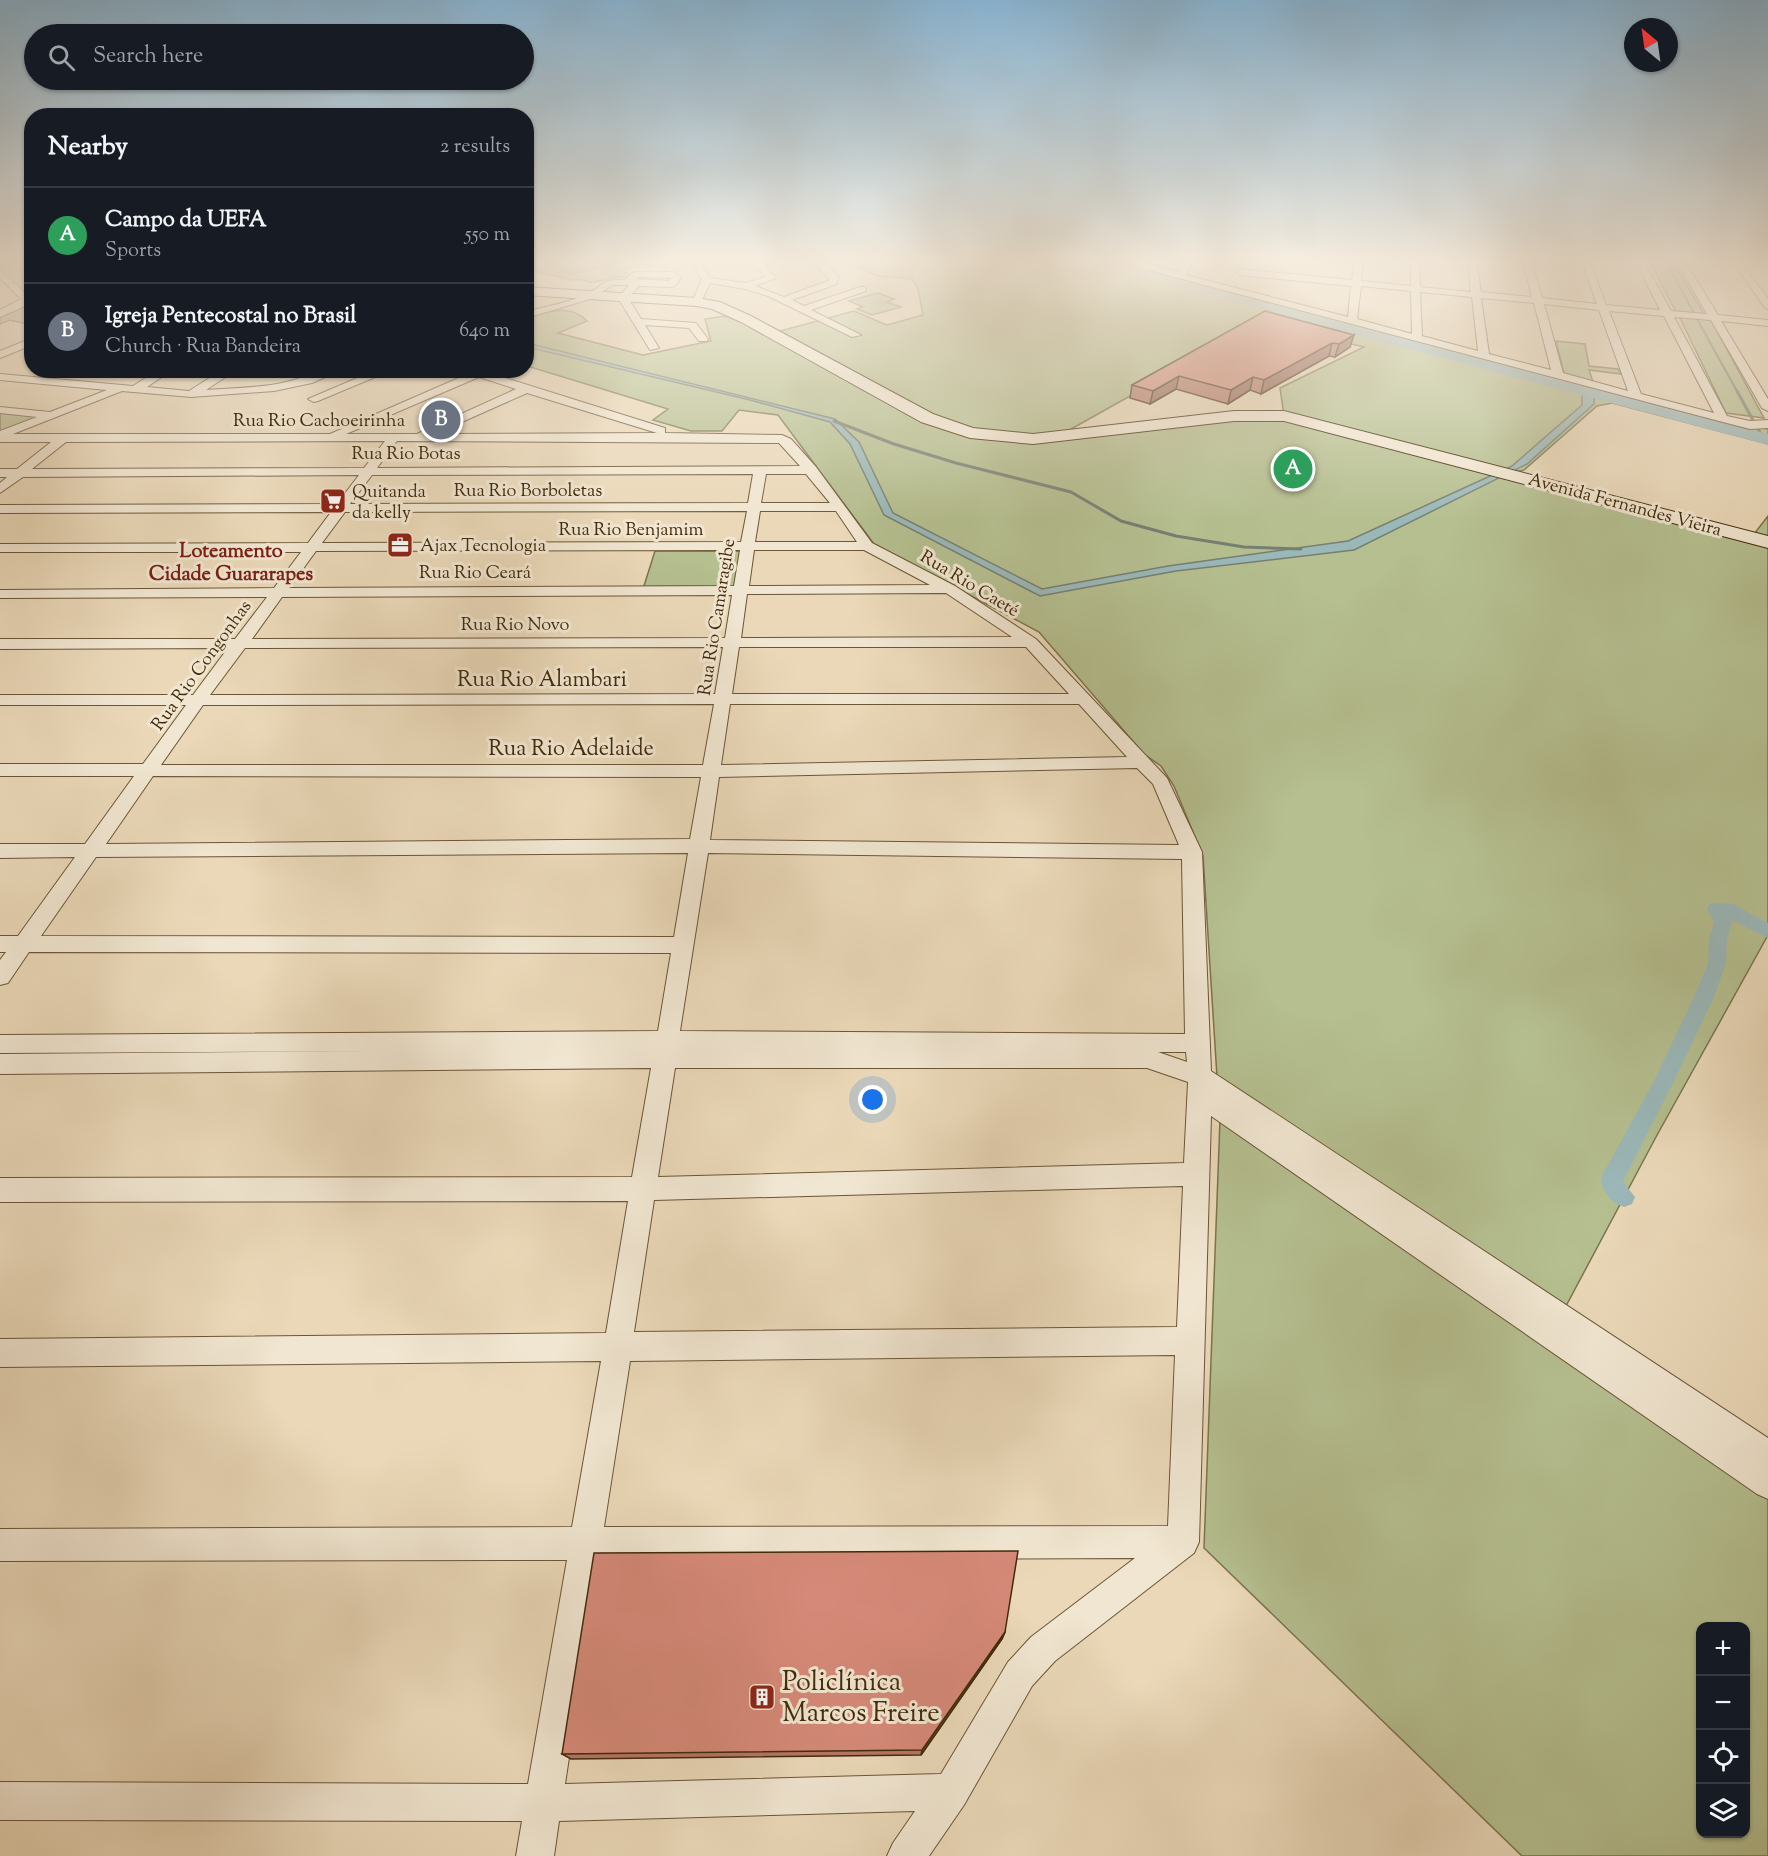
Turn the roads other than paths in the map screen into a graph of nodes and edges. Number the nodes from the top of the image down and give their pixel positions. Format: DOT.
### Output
graph roads {
  1 [pos="18,347"];
  2 [pos="796,347"];
  3 [pos="1449,347"];
  4 [pos="1483,347"];
  5 [pos="1550,347"];
  6 [pos="1617,347"];
  7 [pos="1686,347"];
  8 [pos="1732,347"];
  9 [pos="0,355"];
  10 [pos="1484,356"];
  11 [pos="24,374"];
  12 [pos="1558,375"];
  13 [pos="0,377"];
  14 [pos="16,378"];
  15 [pos="84,378"];
  16 [pos="151,378"];
  17 [pos="218,378"];
  18 [pos="289,378"];
  19 [pos="316,378"];
  20 [pos="367,378"];
  21 [pos="459,378"];
  22 [pos="491,378"];
  23 [pos="73,384"];
  24 [pos="1755,385"];
  25 [pos="1768,386"];
  26 [pos="129,388"];
  27 [pos="274,388"];
  28 [pos="526,389"];
  29 [pos="191,394"];
  30 [pos="1636,396"];
  31 [pos="314,399"];
  32 [pos="1768,408"];
  33 [pos="0,410"];
  34 [pos="53,415"];
  35 [pos="1723,419"];
  36 [pos="1767,425"];
  37 [pos="0,437"];
  38 [pos="681,437"];
  39 [pos="327,438"];
  40 [pos="393,438"];
  41 [pos="416,438"];
  42 [pos="62,439"];
  43 [pos="782,440"];
  44 [pos="760,470"];
  45 [pos="812,470"];
  46 [pos="368,471"];
  47 [pos="0,473"];
  48 [pos="20,473"];
  49 [pos="0,489"];
  50 [pos="754,507"];
  51 [pos="840,507"];
  52 [pos="341,508"];
  53 [pos="0,509"];
  54 [pos="1768,542"];
  55 [pos="748,546"];
  56 [pos="867,546"];
  57 [pos="0,548"];
  58 [pos="311,548"];
  59 [pos="950,589"];
  60 [pos="741,590"];
  61 [pos="278,593"];
  62 [pos="0,594"];
  63 [pos="1029,642"];
  64 [pos="732,643"];
  65 [pos="0,644"];
  66 [pos="240,644"];
  67 [pos="1084,699"];
  68 [pos="0,700"];
  69 [pos="198,700"];
  70 [pos="723,700"];
  71 [pos="1142,762"];
  72 [pos="0,770"];
  73 [pos="148,771"];
  74 [pos="711,771"];
  75 [pos="699,846"];
  76 [pos="91,850"];
  77 [pos="0,851"];
  78 [pos="1192,852"];
  79 [pos="0,944"];
  80 [pos="24,944"];
  81 [pos="683,945"];
  82 [pos="0,977"];
  83 [pos="1197,1043"];
  84 [pos="0,1044"];
  85 [pos="666,1049"];
  86 [pos="0,1064"];
  87 [pos="1200,1086"];
  88 [pos="1197,1174"];
  89 [pos="643,1189"];
  90 [pos="0,1190"];
  91 [pos="1190,1341"];
  92 [pos="618,1346"];
  93 [pos="0,1353"];
  94 [pos="1768,1456"];
  95 [pos="1768,1483"];
  96 [pos="1183,1542"];
  97 [pos="585,1544"];
  98 [pos="0,1545"];
  99 [pos="951,1792"];
  100 [pos="0,1801"];
  101 [pos="543,1803"];
  102 [pos="535,1856"];
  103 [pos="906,1856"];
  1 -- 9 [label="street"];
  2 -- 54 [label="main road, Avenida Fernandes Vieira"];
  3 -- 10 [label="street"];
  4 -- 10 [label="street"];
  5 -- 12 [label="street"];
  6 -- 30 [label="street"];
  7 -- 35 [label="street"];
  8 -- 24 [label="street"];
  10 -- 12 [label="street"];
  11 -- 14 [label="street"];
  12 -- 30 [label="street"];
  13 -- 14 [label="street"];
  14 -- 23 [label="street"];
  15 -- 23 [label="street"];
  16 -- 26 [label="street"];
  17 -- 29 [label="street"];
  18 -- 27 [label="street"];
  19 -- 27 [label="street"];
  20 -- 31 [label="street"];
  21 -- 39 [label="street"];
  22 -- 28 [label="street"];
  23 -- 26 [label="street"];
  24 -- 25 [label="street"];
  24 -- 32 [label="street"];
  26 -- 29 [label="street"];
  26 -- 34 [label="street"];
  27 -- 29 [label="street"];
  28 -- 38 [label="street"];
  28 -- 41 [label="street"];
  30 -- 35 [label="street"];
  33 -- 34 [label="street"];
  34 -- 37 [label="street"];
  35 -- 36 [label="street"];
  37 -- 42 [label="street, Rua Rio Cachoeirinha"];
  38 -- 41 [label="street, Rua Rio Cachoeirinha"];
  38 -- 43 [label="street, Rua Rio Cachoeirinha"];
  39 -- 40 [label="street, Rua Rio Cachoeirinha"];
  39 -- 42 [label="street, Rua Rio Cachoeirinha"];
  40 -- 41 [label="street, Rua Rio Cachoeirinha"];
  40 -- 46 [label="street, Rua Rio Congonhas"];
  42 -- 48 [label="street"];
  43 -- 45 [label="street, Rua Rio Caeté"];
  44 -- 45 [label="street, Rua Rio Botas"];
  44 -- 46 [label="street, Rua Rio Botas"];
  44 -- 50 [label="street, Rua Rio Camaragibe"];
  45 -- 51 [label="street, Rua Rio Caeté"];
  46 -- 48 [label="street, Rua Rio Botas"];
  46 -- 52 [label="street, Rua Rio Congonhas"];
  47 -- 48 [label="street, Rua Rio Botas"];
  48 -- 49 [label="street"];
  50 -- 51 [label="street, Rua Rio Borboletas"];
  50 -- 52 [label="street, Rua Rio Borboletas"];
  50 -- 55 [label="street, Rua Rio Camaragibe"];
  51 -- 56 [label="street, Rua Rio Caeté"];
  52 -- 53 [label="street, Rua Rio Borboletas"];
  52 -- 58 [label="street, Rua Rio Congonhas"];
  55 -- 56 [label="street, Rua Rio Benjamim"];
  55 -- 58 [label="street, Rua Rio Benjamim"];
  55 -- 60 [label="street, Rua Rio Camaragibe"];
  56 -- 59 [label="street, Rua Rio Caeté"];
  57 -- 58 [label="street, Rua Rio Benjamim"];
  58 -- 61 [label="street, Rua Rio Congonhas"];
  59 -- 60 [label="street, Rua Rio Ceará"];
  59 -- 63 [label="street, Rua Rio Caeté"];
  60 -- 61 [label="street, Rua Rio Ceará"];
  60 -- 64 [label="street, Rua Rio Camaragibe"];
  61 -- 62 [label="street, Rua Rio Ceará"];
  61 -- 66 [label="street, Rua Rio Congonhas"];
  63 -- 64 [label="street, Rua Rio Novo"];
  63 -- 67 [label="street, Rua Rio Caeté"];
  64 -- 66 [label="street, Rua Rio Novo"];
  64 -- 70 [label="street, Rua Rio Camaragibe"];
  65 -- 66 [label="street, Rua Rio Novo"];
  66 -- 69 [label="street, Rua Rio Congonhas"];
  67 -- 70 [label="street, Rua Rio Alambari"];
  67 -- 71 [label="street, Rua Rio Caeté"];
  68 -- 69 [label="street, Rua Rio Alambari"];
  69 -- 70 [label="street, Rua Rio Alambari"];
  69 -- 73 [label="street, Rua Rio Congonhas"];
  70 -- 74 [label="street, Rua Rio Camaragibe"];
  71 -- 74 [label="street, Rua Rio Adelaide"];
  71 -- 78 [label="street, Rua Rio Caeté"];
  72 -- 73 [label="street, Rua Rio Adelaide"];
  73 -- 74 [label="street, Rua Rio Adelaide"];
  73 -- 76 [label="street, Rua Rio Congonhas"];
  74 -- 75 [label="street, Rua Rio Camaragibe"];
  75 -- 76 [label="street"];
  75 -- 78 [label="street"];
  75 -- 81 [label="street, Rua Rio Camaragibe"];
  76 -- 77 [label="street"];
  76 -- 80 [label="street, Rua Rio Congonhas"];
  78 -- 83 [label="street"];
  79 -- 80 [label="street"];
  80 -- 81 [label="street"];
  80 -- 82 [label="street, Rua Rio Congonhas"];
  81 -- 85 [label="street, Rua Rio Camaragibe"];
  83 -- 85 [label="street"];
  83 -- 87 [label="street"];
  84 -- 85 [label="street"];
  85 -- 86 [label="street"];
  85 -- 87 [label="street"];
  85 -- 89 [label="street, Rua Rio Camaragibe"];
  87 -- 88 [label="street"];
  87 -- 94 [label="street"];
  87 -- 95 [label="street"];
  88 -- 89 [label="street"];
  88 -- 91 [label="street"];
  89 -- 90 [label="street"];
  89 -- 92 [label="street, Rua Rio Camaragibe"];
  91 -- 92 [label="street"];
  91 -- 96 [label="street"];
  92 -- 93 [label="street"];
  92 -- 97 [label="street, Rua Rio Camaragibe"];
  96 -- 97 [label="street"];
  96 -- 99 [label="street"];
  97 -- 98 [label="street"];
  97 -- 101 [label="street, Rua Rio Camaragibe"];
  99 -- 101 [label="street"];
  99 -- 103 [label="street"];
  100 -- 101 [label="street"];
  101 -- 102 [label="street, Rua Rio Camaragibe"];
}
